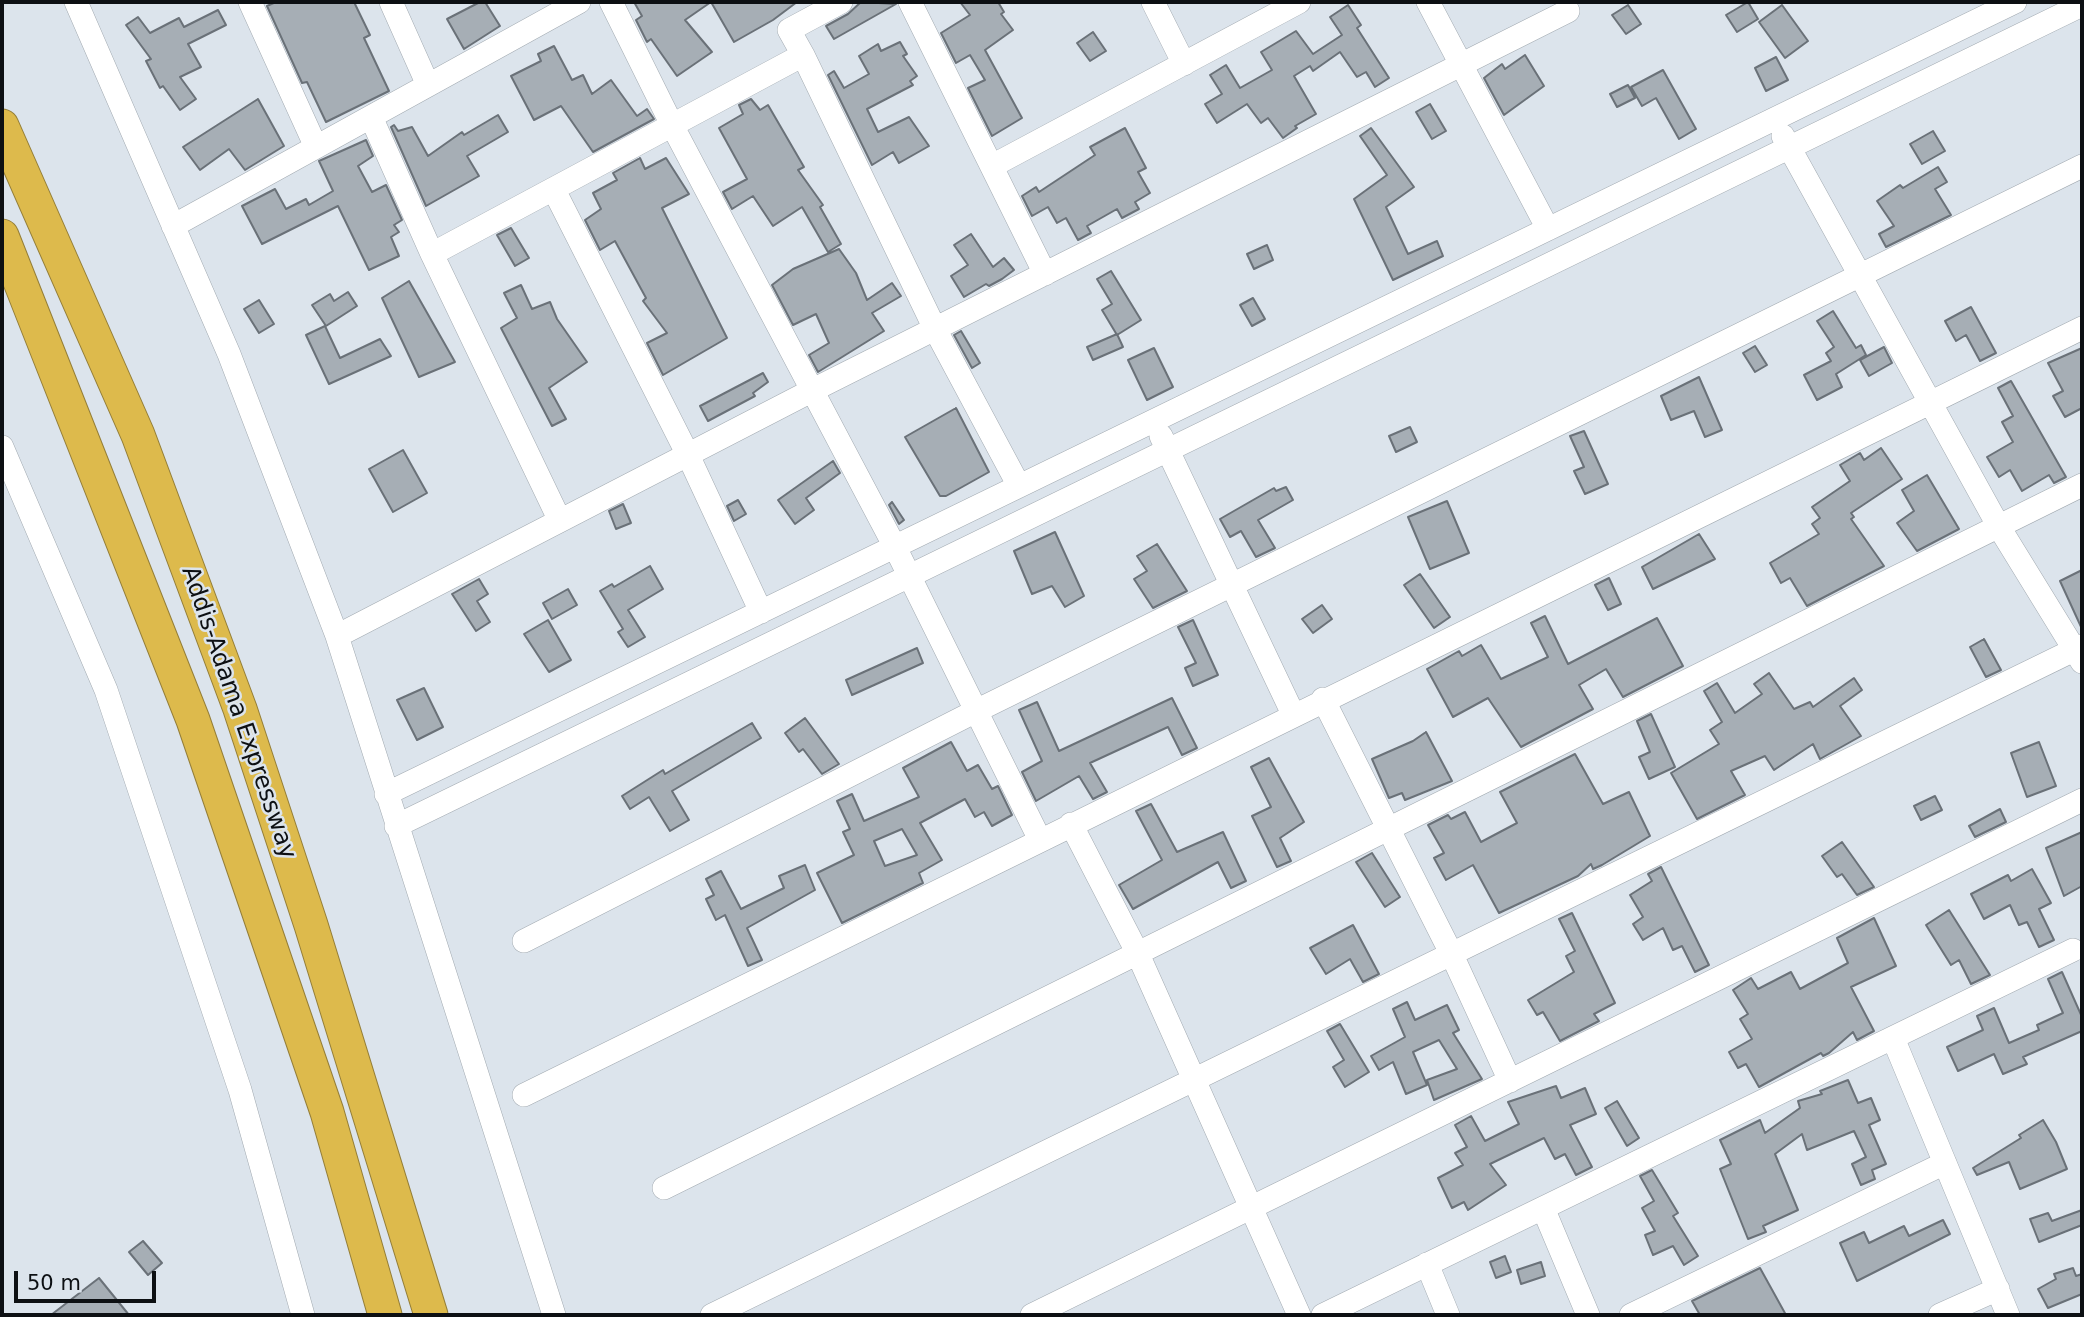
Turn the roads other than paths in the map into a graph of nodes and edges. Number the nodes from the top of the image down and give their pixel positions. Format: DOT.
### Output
graph roads {
  1 [pos="76,2"];
  2 [pos="250,2"];
  3 [pos="391,2"];
  4 [pos="611,2"];
  5 [pos="841,2"];
  6 [pos="910,2"];
  7 [pos="1153,2"];
  8 [pos="1300,2"];
  9 [pos="1428,2"];
  10 [pos="2015,2"];
  11 [pos="573,3"];
  12 [pos="2082,5"];
  13 [pos="1272,8"];
  14 [pos="1568,11"];
  15 [pos="803,55"];
  16 [pos="1184,64"];
  17 [pos="1461,65"];
  18 [pos="428,85"];
  19 [pos="371,117"];
  20 [pos="1774,119"];
  21 [pos="672,125"];
  22 [pos="2,126"];
  23 [pos="316,147"];
  24 [pos="1789,147"];
  25 [pos="992,166"];
  26 [pos="2082,166"];
  27 [pos="554,190"];
  28 [pos="173,226"];
  29 [pos="1548,229"];
  30 [pos="2,236"];
  31 [pos="432,254"];
  32 [pos="1045,274"];
  33 [pos="1861,276"];
  34 [pos="2082,328"];
  35 [pos="935,329"];
  36 [pos="813,390"];
  37 [pos="1930,402"];
  38 [pos="1154,421"];
  39 [pos="2,447"];
  40 [pos="1168,449"];
  41 [pos="688,455"];
  42 [pos="2082,485"];
  43 [pos="1019,486"];
  44 [pos="560,521"];
  45 [pos="1999,527"];
  46 [pos="895,547"];
  47 [pos="909,575"];
  48 [pos="1232,586"];
  49 [pos="761,612"];
  50 [pos="337,636"];
  51 [pos="2080,653"];
  52 [pos="1323,699"];
  53 [pos="976,711"];
  54 [pos="1293,714"];
  55 [pos="386,794"];
  56 [pos="2082,800"];
  57 [pos="1071,824"];
  58 [pos="396,826"];
  59 [pos="1387,829"];
  60 [pos="1040,840"];
  61 [pos="524,941"];
  62 [pos="2073,950"];
  63 [pos="1137,952"];
  64 [pos="1452,955"];
  65 [pos="1893,1038"];
  66 [pos="1196,1081"];
  67 [pos="1510,1081"];
  68 [pos="524,1095"];
  69 [pos="1945,1163"];
  70 [pos="664,1188"];
  71 [pos="1253,1206"];
  72 [pos="1543,1208"];
  73 [pos="1427,1264"];
  74 [pos="1997,1289"];
  75 [pos="1035,1314"];
  76 [pos="303,1315"];
  77 [pos="385,1315"];
  78 [pos="431,1315"];
  79 [pos="554,1315"];
  80 [pos="712,1315"];
  81 [pos="1299,1315"];
  82 [pos="1323,1315"];
  83 [pos="1448,1315"];
  84 [pos="1588,1315"];
  85 [pos="1631,1315"];
  86 [pos="1940,1315"];
  87 [pos="2008,1315"];
  1 -- 28 [label="street"];
  2 -- 23 [label="street"];
  3 -- 18 [label="street"];
  4 -- 21 [label="street"];
  5 -- 15 [label="street"];
  6 -- 25 [label="street"];
  7 -- 16 [label="street"];
  8 -- 13 [label="street"];
  9 -- 17 [label="street"];
  10 -- 20 [label="street"];
  11 -- 18 [label="street"];
  12 -- 24 [label="street"];
  13 -- 16 [label="street"];
  14 -- 17 [label="street"];
  15 -- 21 [label="street"];
  15 -- 35 [label="street"];
  16 -- 25 [label="street"];
  17 -- 29 [label="street"];
  17 -- 32 [label="street"];
  18 -- 19 [label="street"];
  19 -- 23 [label="street"];
  19 -- 31 [label="street"];
  20 -- 24 [label="street"];
  20 -- 29 [label="street"];
  21 -- 27 [label="street"];
  21 -- 36 [label="street"];
  22 -- 78 [label="highway, Addis-Adama Expressway"];
  23 -- 28 [label="street"];
  24 -- 33 [label="street"];
  24 -- 40 [label="street"];
  25 -- 32 [label="street"];
  26 -- 33 [label="street"];
  27 -- 31 [label="street"];
  27 -- 41 [label="street"];
  28 -- 50 [label="street"];
  29 -- 38 [label="street"];
  30 -- 77 [label="highway, Addis-Adama Expressway"];
  31 -- 44 [label="street"];
  32 -- 35 [label="street"];
  33 -- 37 [label="street"];
  33 -- 48 [label="street"];
  34 -- 37 [label="street"];
  35 -- 36 [label="street"];
  35 -- 43 [label="street"];
  36 -- 41 [label="street"];
  36 -- 46 [label="street"];
  37 -- 45 [label="street"];
  37 -- 52 [label="street"];
  38 -- 40 [label="street"];
  38 -- 43 [label="street"];
  39 -- 76 [label="street"];
  40 -- 47 [label="street"];
  40 -- 48 [label="street"];
  41 -- 44 [label="street"];
  41 -- 49 [label="street"];
  42 -- 45 [label="street"];
  43 -- 46 [label="street"];
  44 -- 50 [label="street"];
  45 -- 51 [label="street"];
  45 -- 59 [label="street"];
  46 -- 47 [label="street"];
  46 -- 49 [label="street"];
  47 -- 53 [label="street"];
  47 -- 58 [label="street"];
  48 -- 53 [label="street"];
  48 -- 54 [label="street"];
  49 -- 55 [label="street"];
  50 -- 55 [label="street"];
  51 -- 64 [label="street"];
  52 -- 54 [label="street"];
  52 -- 59 [label="street"];
  53 -- 60 [label="street"];
  53 -- 61 [label="street"];
  54 -- 57 [label="street"];
  55 -- 58 [label="street"];
  56 -- 67 [label="street"];
  57 -- 60 [label="street"];
  57 -- 63 [label="street"];
  58 -- 79 [label="street"];
  59 -- 63 [label="street"];
  59 -- 64 [label="street"];
  60 -- 68 [label="street"];
  62 -- 65 [label="street"];
  63 -- 66 [label="street"];
  63 -- 70 [label="street"];
  64 -- 66 [label="street"];
  64 -- 67 [label="street"];
  65 -- 69 [label="street"];
  65 -- 72 [label="street"];
  66 -- 71 [label="street"];
  66 -- 80 [label="street"];
  67 -- 71 [label="street"];
  69 -- 74 [label="street"];
  69 -- 85 [label="street"];
  71 -- 75 [label="street"];
  71 -- 81 [label="street"];
  72 -- 73 [label="street"];
  72 -- 84 [label="street"];
  73 -- 82 [label="street"];
  73 -- 83 [label="street"];
  74 -- 86 [label="street"];
  74 -- 87 [label="street"];
}
